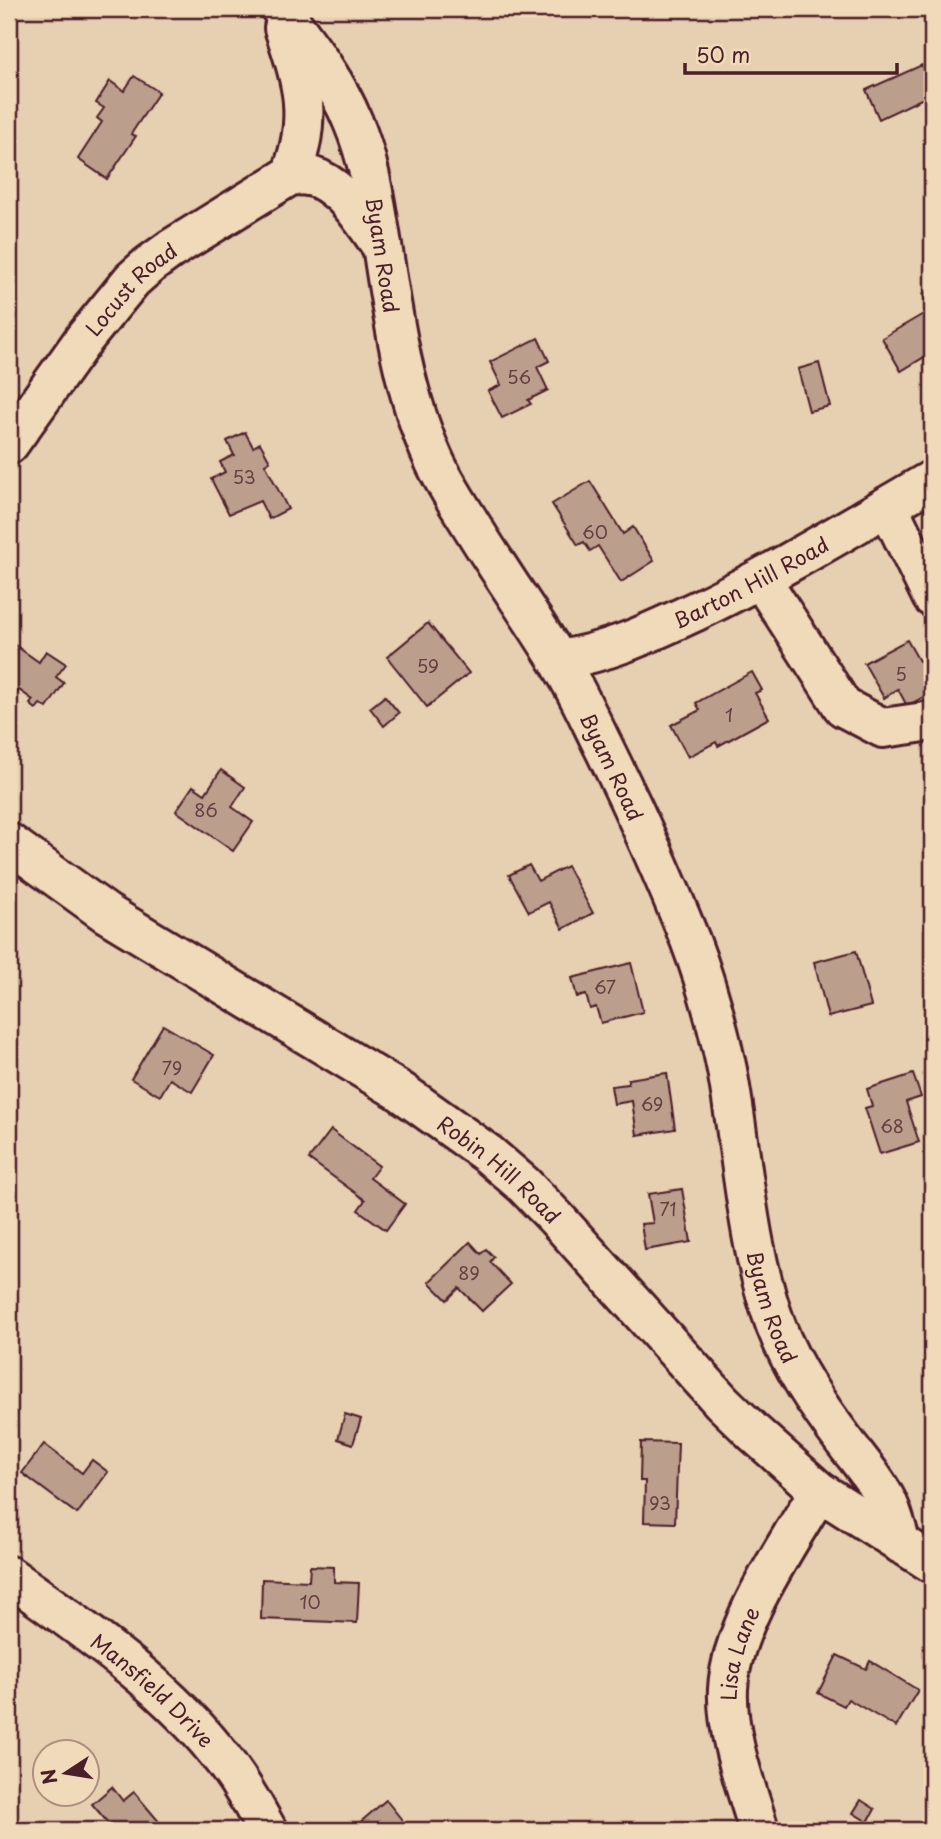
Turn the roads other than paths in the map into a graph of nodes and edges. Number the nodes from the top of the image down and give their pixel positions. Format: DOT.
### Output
graph roads {
  1 [pos="279,9"];
  2 [pos="291,175"];
  3 [pos="383,249"];
  4 [pos="9,444"];
  5 [pos="932,480"];
  6 [pos="888,506"];
  7 [pos="761,579"];
  8 [pos="932,597"];
  9 [pos="559,660"];
  10 [pos="932,721"];
  11 [pos="9,843"];
  12 [pos="819,1491"];
  13 [pos="916,1554"];
  14 [pos="9,1576"];
  15 [pos="267,1830"];
  16 [pos="758,1830"];
  1 -- 2 [label="street"];
  1 -- 3 [label="street, Byam Road"];
  2 -- 3 [label="street"];
  2 -- 4 [label="street, Locust Road"];
  3 -- 9 [label="street, Byam Road"];
  5 -- 6 [label="street, Barton Hill Road"];
  6 -- 7 [label="street, Barton Hill Road"];
  6 -- 8 [label="street"];
  7 -- 9 [label="street, Barton Hill Road"];
  7 -- 10 [label="street"];
  9 -- 13 [label="street, Byam Road"];
  11 -- 12 [label="street, Robin Hill Road"];
  12 -- 13 [label="street, Robin Hill Road"];
  12 -- 16 [label="street, Lisa Lane"];
  14 -- 15 [label="street, Mansfield Drive"];
}
